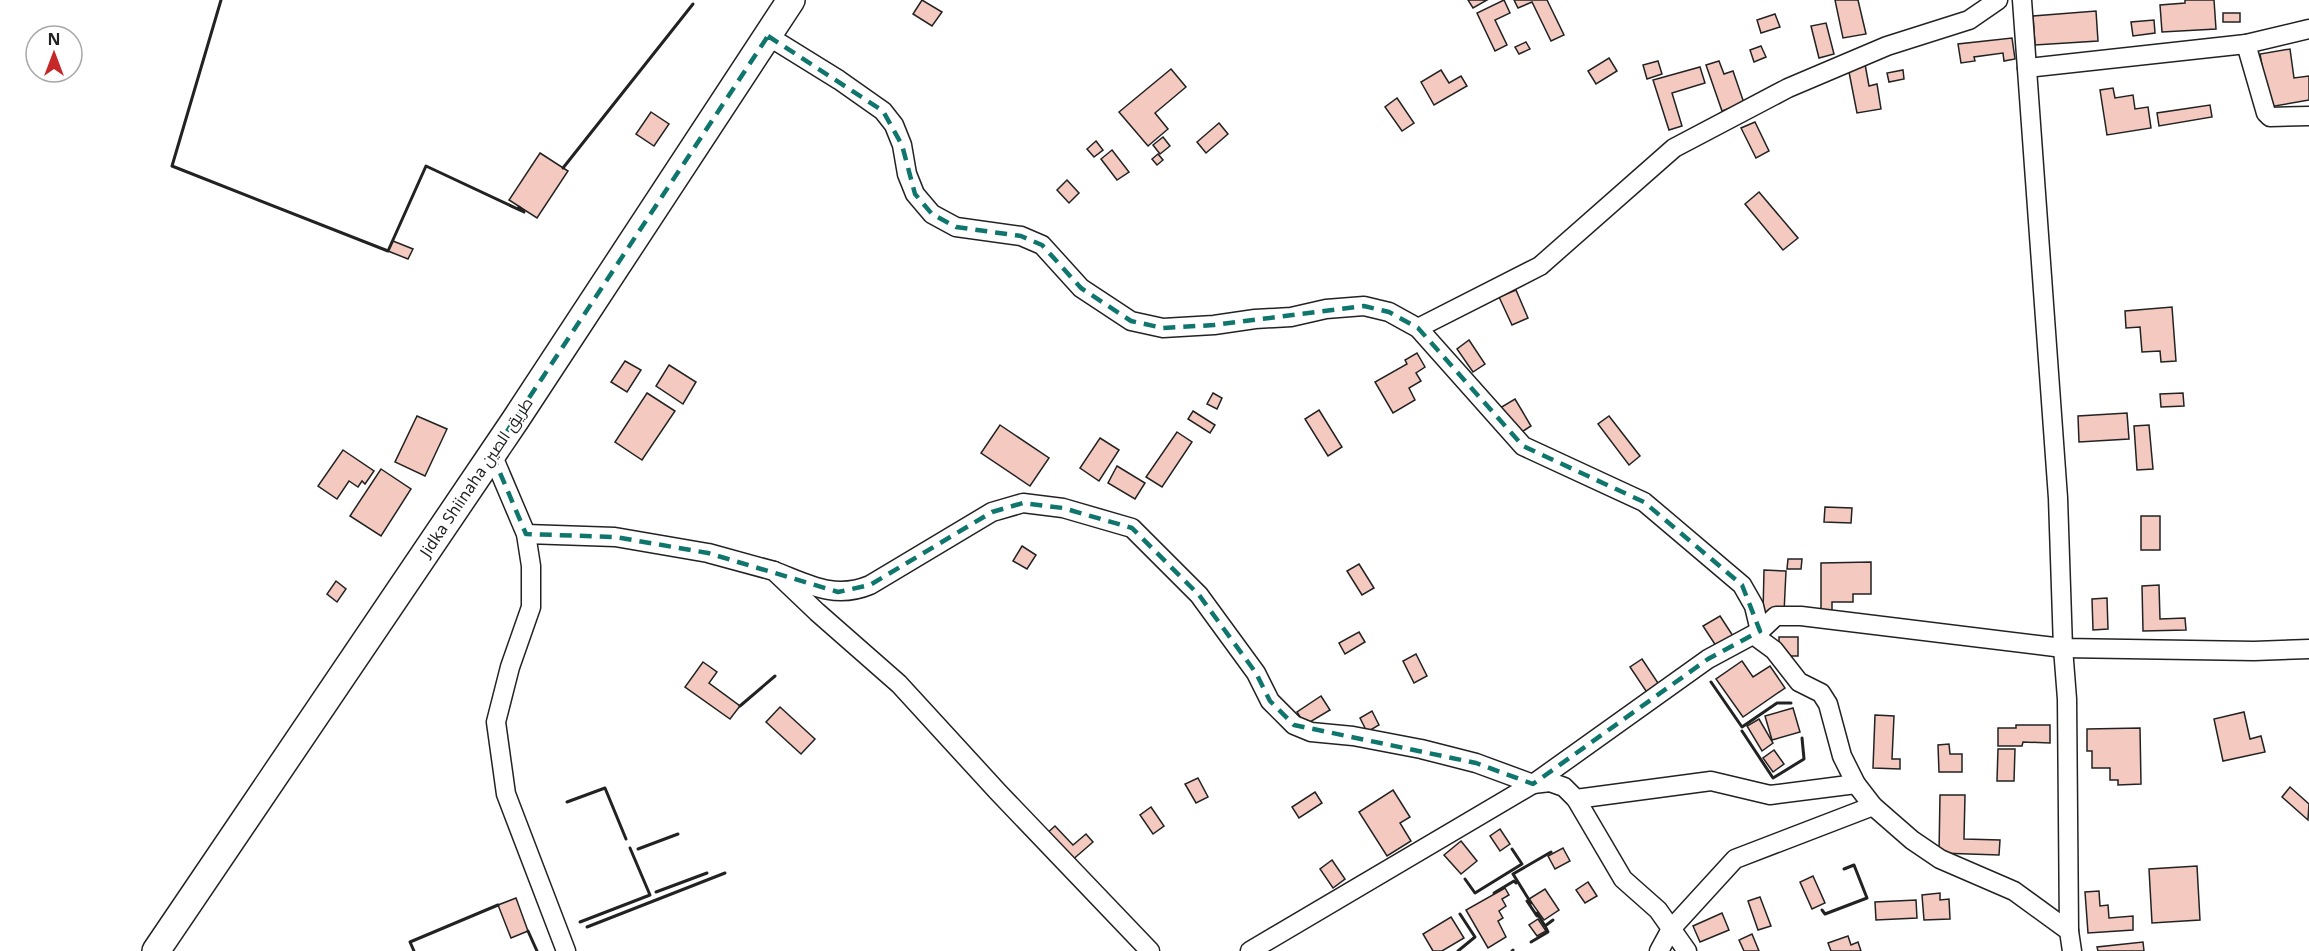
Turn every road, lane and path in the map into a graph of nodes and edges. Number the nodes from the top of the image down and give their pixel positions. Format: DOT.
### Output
graph roads {
  1 [pos="791,0"];
  2 [pos="1998,0"];
  3 [pos="2022,0"];
  4 [pos="2309,29"];
  5 [pos="768,36"];
  6 [pos="2246,44"];
  7 [pos="2027,68"];
  8 [pos="2309,116"];
  9 [pos="1418,328"];
  10 [pos="492,454"];
  11 [pos="526,534"];
  12 [pos="774,571"];
  13 [pos="1760,631"];
  14 [pos="2062,648"];
  15 [pos="2309,650"];
  16 [pos="1533,784"];
  17 [pos="1856,784"];
  18 [pos="1576,799"];
  19 [pos="1872,806"];
  20 [pos="1671,929"];
  21 [pos="2069,931"];
  22 [pos="156,951"];
  23 [pos="566,951"];
  24 [pos="1150,951"];
  25 [pos="1250,951"];
  26 [pos="1659,951"];
  27 [pos="1687,951"];
  28 [pos="2072,951"];
  1 -- 5 [label="main road, Jidka Shiinaha طريق الصين"];
  2 -- 9 [label="street"];
  3 -- 7 [label="street"];
  4 -- 6 [label="street"];
  5 -- 9 [label="street"];
  5 -- 10 [label="main road, Jidka Shiinaha طريق الصين"];
  6 -- 7 [label="street"];
  6 -- 8 [label="street"];
  7 -- 14 [label="street"];
  9 -- 13 [label="street"];
  10 -- 11 [label="street"];
  10 -- 22 [label="main road, Jidka Shiinaha طريق الصين"];
  11 -- 12 [label="street"];
  11 -- 23 [label="street"];
  12 -- 16 [label="street"];
  12 -- 24 [label="street"];
  13 -- 14 [label="street"];
  13 -- 16 [label="street"];
  13 -- 17 [label="street"];
  14 -- 15 [label="street"];
  14 -- 21 [label="street"];
  16 -- 18 [label="street"];
  16 -- 25 [label="street"];
  17 -- 18 [label="street"];
  17 -- 19 [label="street"];
  18 -- 20 [label="street"];
  19 -- 20 [label="street"];
  19 -- 21 [label="street"];
  20 -- 26 [label="street"];
  20 -- 27 [label="street"];
  21 -- 28 [label="street"];
}
